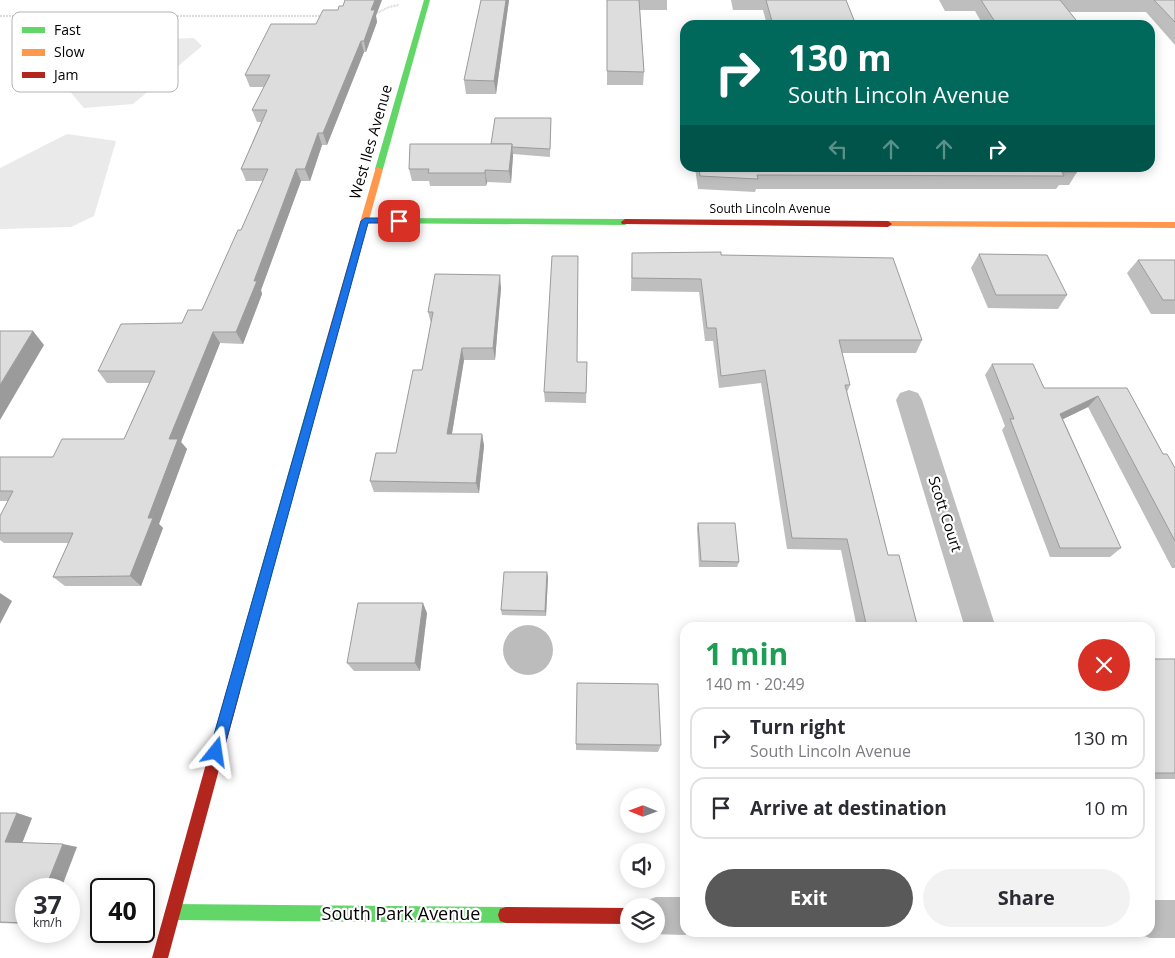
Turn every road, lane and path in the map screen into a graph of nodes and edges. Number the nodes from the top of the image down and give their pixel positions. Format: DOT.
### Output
graph roads {
  1 [pos="427,0"];
  2 [pos="406,5"];
  3 [pos="178,16"];
  4 [pos="333,16"];
  5 [pos="372,16"];
  6 [pos="365,221"];
  7 [pos="1175,225"];
  8 [pos="909,400"];
  9 [pos="979,622"];
  10 [pos="173,912"];
  11 [pos="620,916"];
  12 [pos="665,916"];
  13 [pos="680,916"];
  14 [pos="1155,919"];
  15 [pos="1175,919"];
  16 [pos="160,958"];
  1 -- 6 [label="street, West Iles Avenue"];
  2 -- 5 [label="path"];
  3 -- 4 [label="path"];
  6 -- 7 [label="street, South Lincoln Avenue"];
  6 -- 10 [label="street, West Iles Avenue"];
  8 -- 9 [label="street, Scott Court"];
  10 -- 11 [label="street, South Park Avenue"];
  10 -- 16 [label="street, West Iles Avenue"];
  12 -- 13 [label="street"];
  14 -- 15 [label="street"];
}
